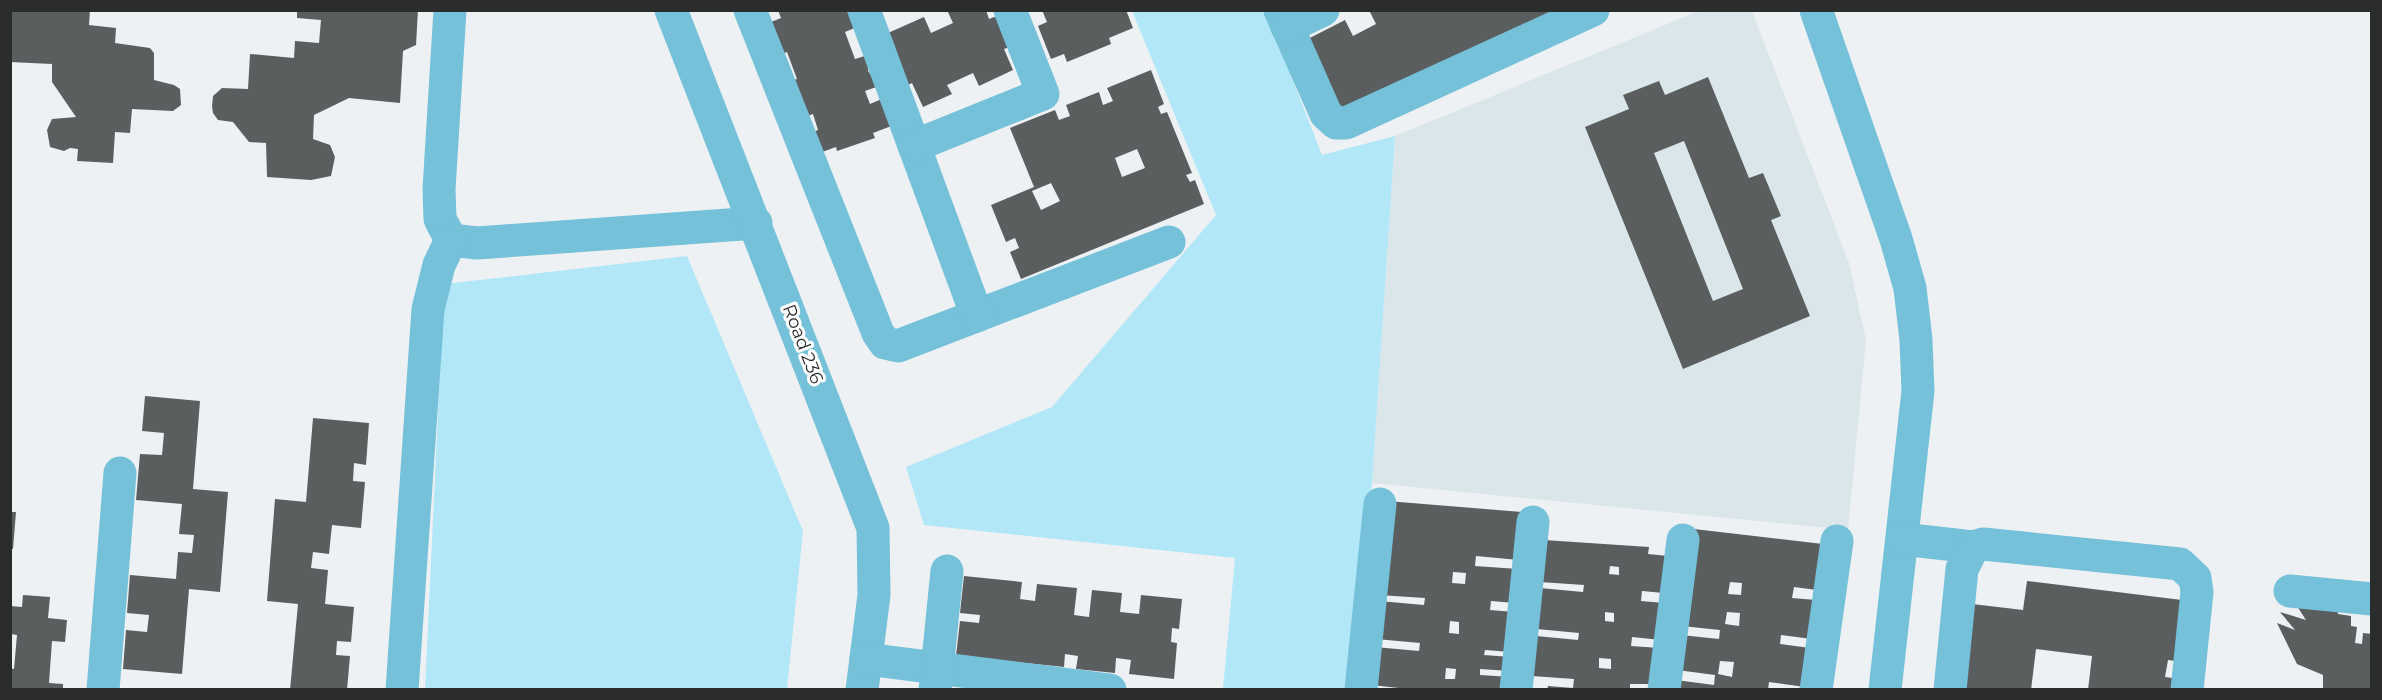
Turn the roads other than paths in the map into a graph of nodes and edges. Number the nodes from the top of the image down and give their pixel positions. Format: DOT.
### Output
graph roads {
  1 [pos="450,10"];
  2 [pos="750,10"];
  3 [pos="864,10"];
  4 [pos="1010,10"];
  5 [pos="1323,10"];
  6 [pos="1593,10"];
  7 [pos="1816,10"];
  8 [pos="681,13"];
  9 [pos="1284,19"];
  10 [pos="914,146"];
  11 [pos="756,223"];
  12 [pos="452,240"];
  13 [pos="1169,242"];
  14 [pos="977,316"];
  15 [pos="120,473"];
  16 [pos="1380,504"];
  17 [pos="1533,522"];
  18 [pos="1902,539"];
  19 [pos="1683,540"];
  20 [pos="1837,541"];
  21 [pos="1973,547"];
  22 [pos="947,571"];
  23 [pos="2290,591"];
  24 [pos="2372,599"];
  25 [pos="864,675"];
  26 [pos="936,679"];
  27 [pos="1074,687"];
  28 [pos="103,690"];
  29 [pos="402,690"];
  30 [pos="1110,690"];
  31 [pos="1360,690"];
  32 [pos="1516,690"];
  33 [pos="1664,690"];
  34 [pos="1816,690"];
  35 [pos="1885,690"];
  36 [pos="1950,690"];
  37 [pos="2187,690"];
  1 -- 12 [label="street"];
  2 -- 14 [label="street"];
  3 -- 10 [label="street"];
  4 -- 10 [label="street"];
  5 -- 9 [label="street"];
  6 -- 9 [label="street"];
  7 -- 18 [label="street"];
  8 -- 11 [label="street, Road 236"];
  10 -- 14 [label="street"];
  11 -- 12 [label="street"];
  11 -- 25 [label="street, Road 236"];
  12 -- 29 [label="street"];
  13 -- 14 [label="street"];
  15 -- 28 [label="street"];
  16 -- 31 [label="street"];
  17 -- 32 [label="street"];
  18 -- 21 [label="street"];
  18 -- 35 [label="street"];
  19 -- 33 [label="street"];
  20 -- 34 [label="street"];
  21 -- 36 [label="street"];
  21 -- 37 [label="street"];
  22 -- 26 [label="street"];
  23 -- 24 [label="street"];
  25 -- 26 [label="street"];
  26 -- 27 [label="street"];
  27 -- 30 [label="street"];
}
